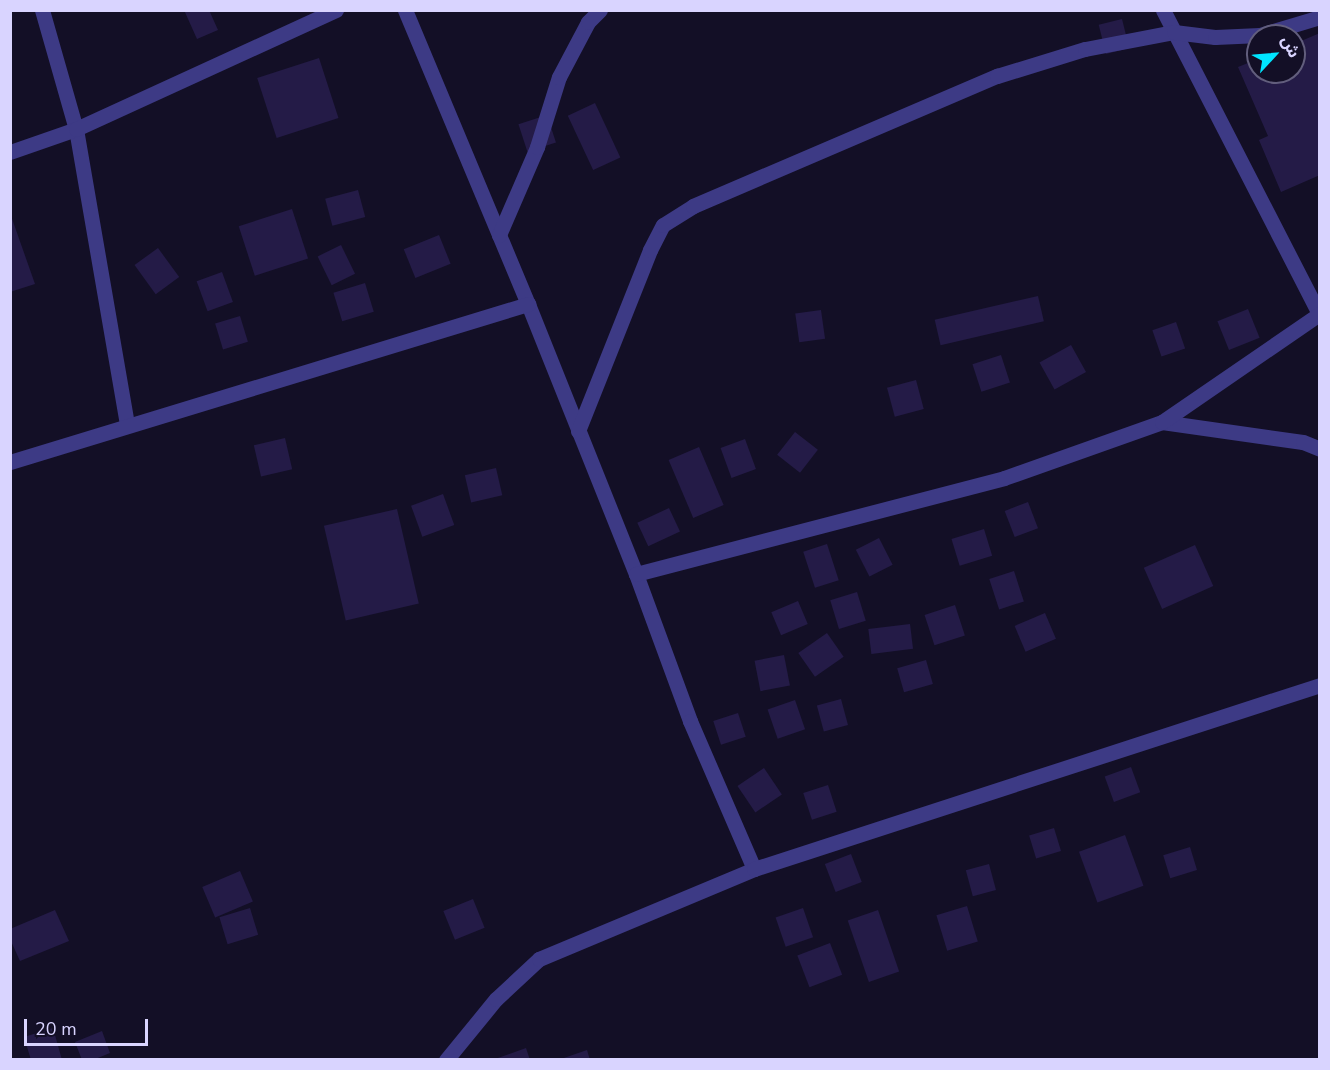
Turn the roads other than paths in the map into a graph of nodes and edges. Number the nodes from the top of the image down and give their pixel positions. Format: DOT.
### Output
graph roads {
  1 [pos="42,10"];
  2 [pos="336,10"];
  3 [pos="405,10"];
  4 [pos="600,10"];
  5 [pos="1163,10"];
  6 [pos="1320,17"];
  7 [pos="1174,32"];
  8 [pos="76,129"];
  9 [pos="10,152"];
  10 [pos="499,235"];
  11 [pos="528,304"];
  12 [pos="1319,315"];
  13 [pos="1161,422"];
  14 [pos="127,424"];
  15 [pos="578,431"];
  16 [pos="1320,449"];
  17 [pos="10,462"];
  18 [pos="636,574"];
  19 [pos="1320,685"];
  20 [pos="754,869"];
  21 [pos="446,1059"];
  1 -- 8 [label="street"];
  2 -- 8 [label="street"];
  3 -- 10 [label="street"];
  4 -- 10 [label="street"];
  5 -- 7 [label="street"];
  6 -- 7 [label="street"];
  7 -- 12 [label="street"];
  7 -- 15 [label="street"];
  8 -- 9 [label="street"];
  8 -- 14 [label="street"];
  10 -- 11 [label="street"];
  11 -- 14 [label="street"];
  11 -- 15 [label="street"];
  12 -- 13 [label="street"];
  13 -- 16 [label="street"];
  13 -- 18 [label="street"];
  14 -- 17 [label="street"];
  15 -- 18 [label="street"];
  18 -- 20 [label="street"];
  19 -- 20 [label="street"];
  20 -- 21 [label="street"];
}
